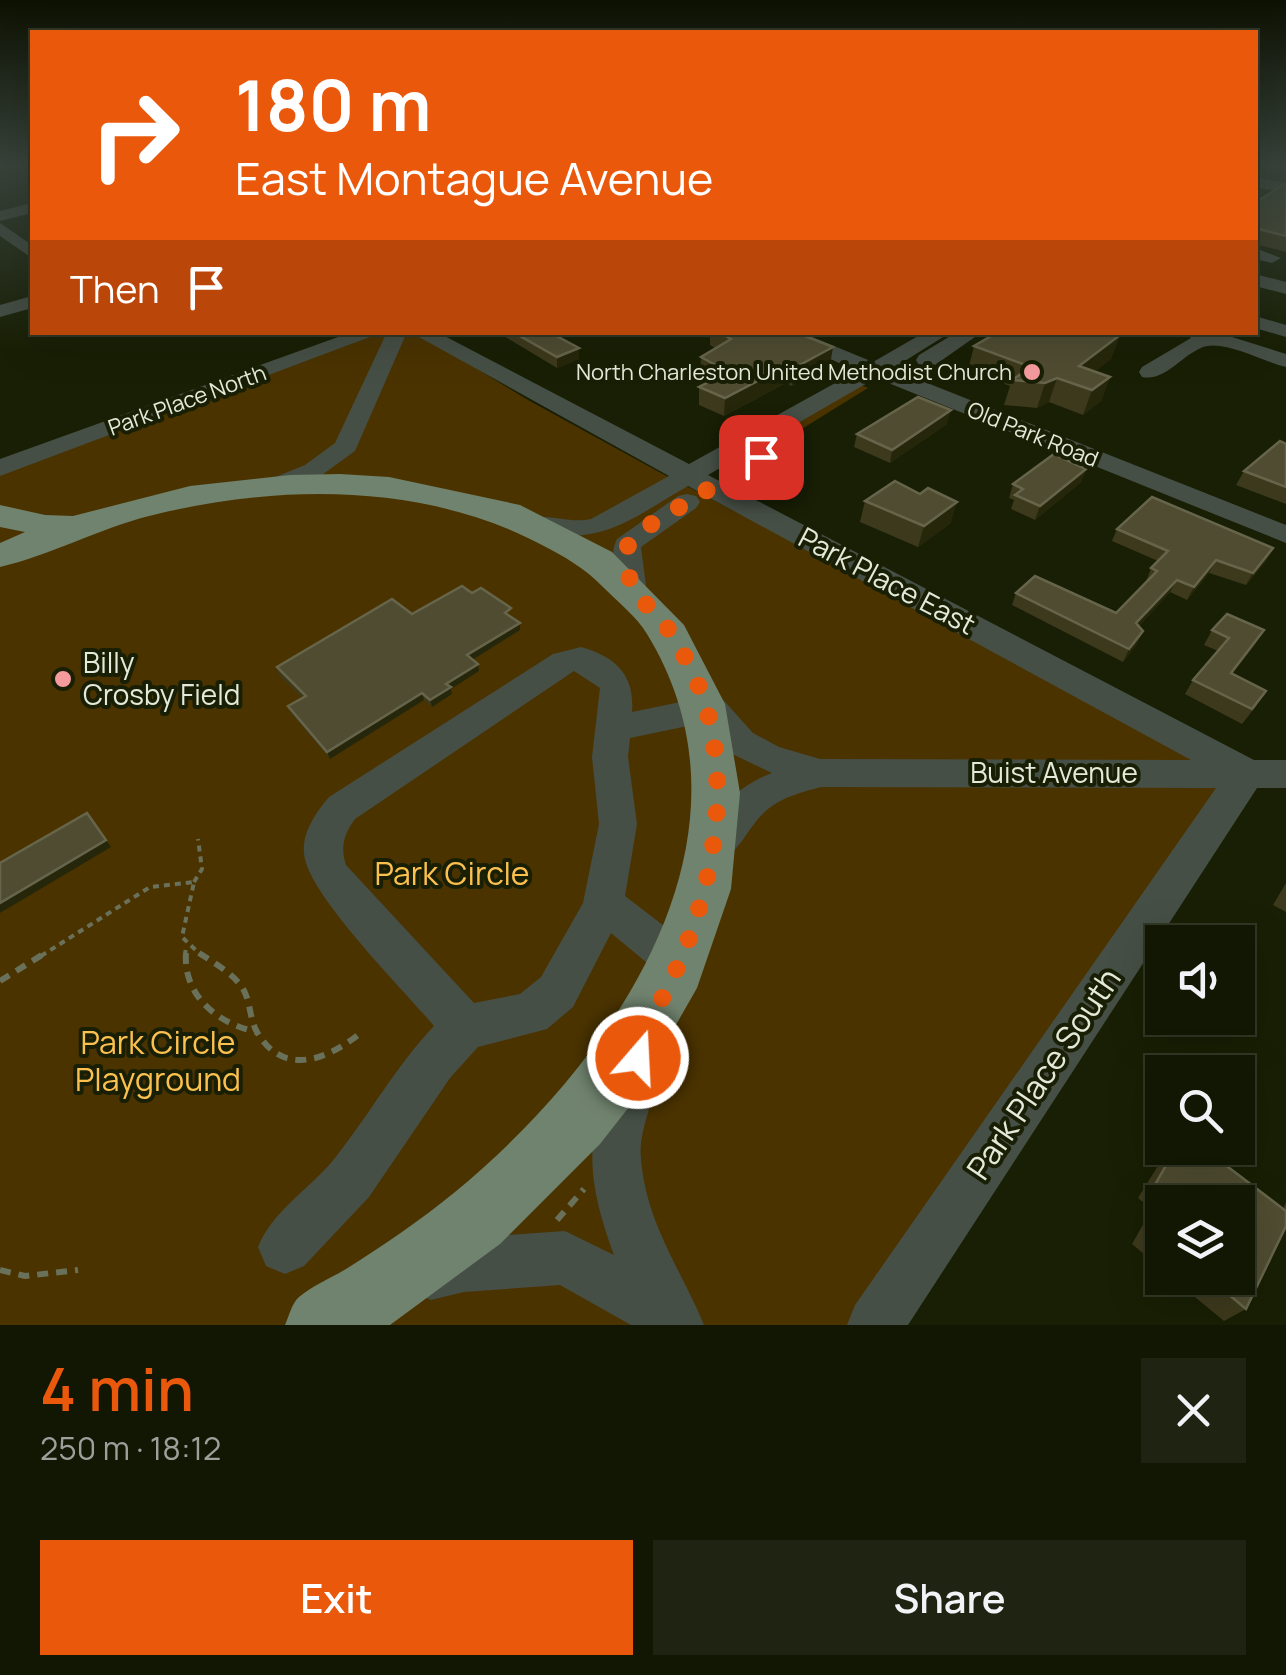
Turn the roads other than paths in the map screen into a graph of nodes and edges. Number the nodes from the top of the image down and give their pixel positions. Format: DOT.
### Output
graph roads {
  1 [pos="1,229"];
  2 [pos="30,251"];
  3 [pos="1261,258"];
  4 [pos="1286,272"];
  5 [pos="1258,281"];
  6 [pos="1286,288"];
  7 [pos="30,303"];
  8 [pos="0,311"];
  9 [pos="1258,323"];
  10 [pos="1258,333"];
  11 [pos="365,335"];
  12 [pos="395,335"];
  13 [pos="426,335"];
  14 [pos="787,335"];
  15 [pos="937,335"];
  16 [pos="966,335"];
  17 [pos="1203,335"];
  18 [pos="1286,335"];
  19 [pos="1286,361"];
  20 [pos="1150,372"];
  21 [pos="884,375"];
  22 [pos="346,446"];
  23 [pos="0,468"];
  24 [pos="701,482"];
  25 [pos="277,486"];
  26 [pos="372,486"];
  27 [pos="0,516"];
  28 [pos="87,523"];
  29 [pos="537,524"];
  30 [pos="1286,535"];
  31 [pos="0,556"];
  32 [pos="631,586"];
  33 [pos="705,706"];
  34 [pos="614,728"];
  35 [pos="821,773"];
  36 [pos="1267,773"];
  37 [pos="714,847"];
  38 [pos="603,904"];
  39 [pos="679,963"];
  40 [pos="465,1027"];
  41 [pos="646,1027"];
  42 [pos="285,1247"];
  43 [pos="395,1282"];
  44 [pos="671,1319"];
  45 [pos="322,1325"];
  46 [pos="875,1325"];
  1 -- 2 [label="street"];
  3 -- 4 [label="street"];
  5 -- 6 [label="street"];
  7 -- 8 [label="street"];
  9 -- 18 [label="street"];
  10 -- 18 [label="street"];
  11 -- 23 [label="street, Park Place North"];
  12 -- 22 [label="street"];
  13 -- 24 [label="street, Park Place East"];
  14 -- 21 [label="street, Old Park Road"];
  15 -- 21 [label="street"];
  16 -- 21 [label="street"];
  17 -- 19 [label="street"];
  17 -- 20 [label="street"];
  21 -- 24 [label="street"];
  21 -- 30 [label="street, Old Park Road"];
  22 -- 25 [label="street"];
  22 -- 26 [label="street"];
  24 -- 29 [label="street"];
  24 -- 32 [label="street"];
  24 -- 36 [label="street, Park Place East"];
  25 -- 26 [label="main road"];
  25 -- 28 [label="main road"];
  26 -- 29 [label="main road"];
  27 -- 28 [label="main road"];
  28 -- 31 [label="main road"];
  29 -- 32 [label="main road"];
  32 -- 33 [label="main road"];
  33 -- 34 [label="street"];
  33 -- 35 [label="street, Buist Avenue"];
  33 -- 37 [label="main road"];
  34 -- 38 [label="street"];
  34 -- 40 [label="street"];
  35 -- 36 [label="street, Buist Avenue"];
  35 -- 37 [label="street, Buist Avenue"];
  36 -- 46 [label="street, Park Place South"];
  37 -- 39 [label="main road"];
  38 -- 39 [label="street"];
  38 -- 40 [label="street"];
  39 -- 41 [label="main road"];
  40 -- 42 [label="street"];
  41 -- 43 [label="main road"];
  41 -- 44 [label="street"];
  43 -- 44 [label="street"];
  43 -- 45 [label="main road"];
}
